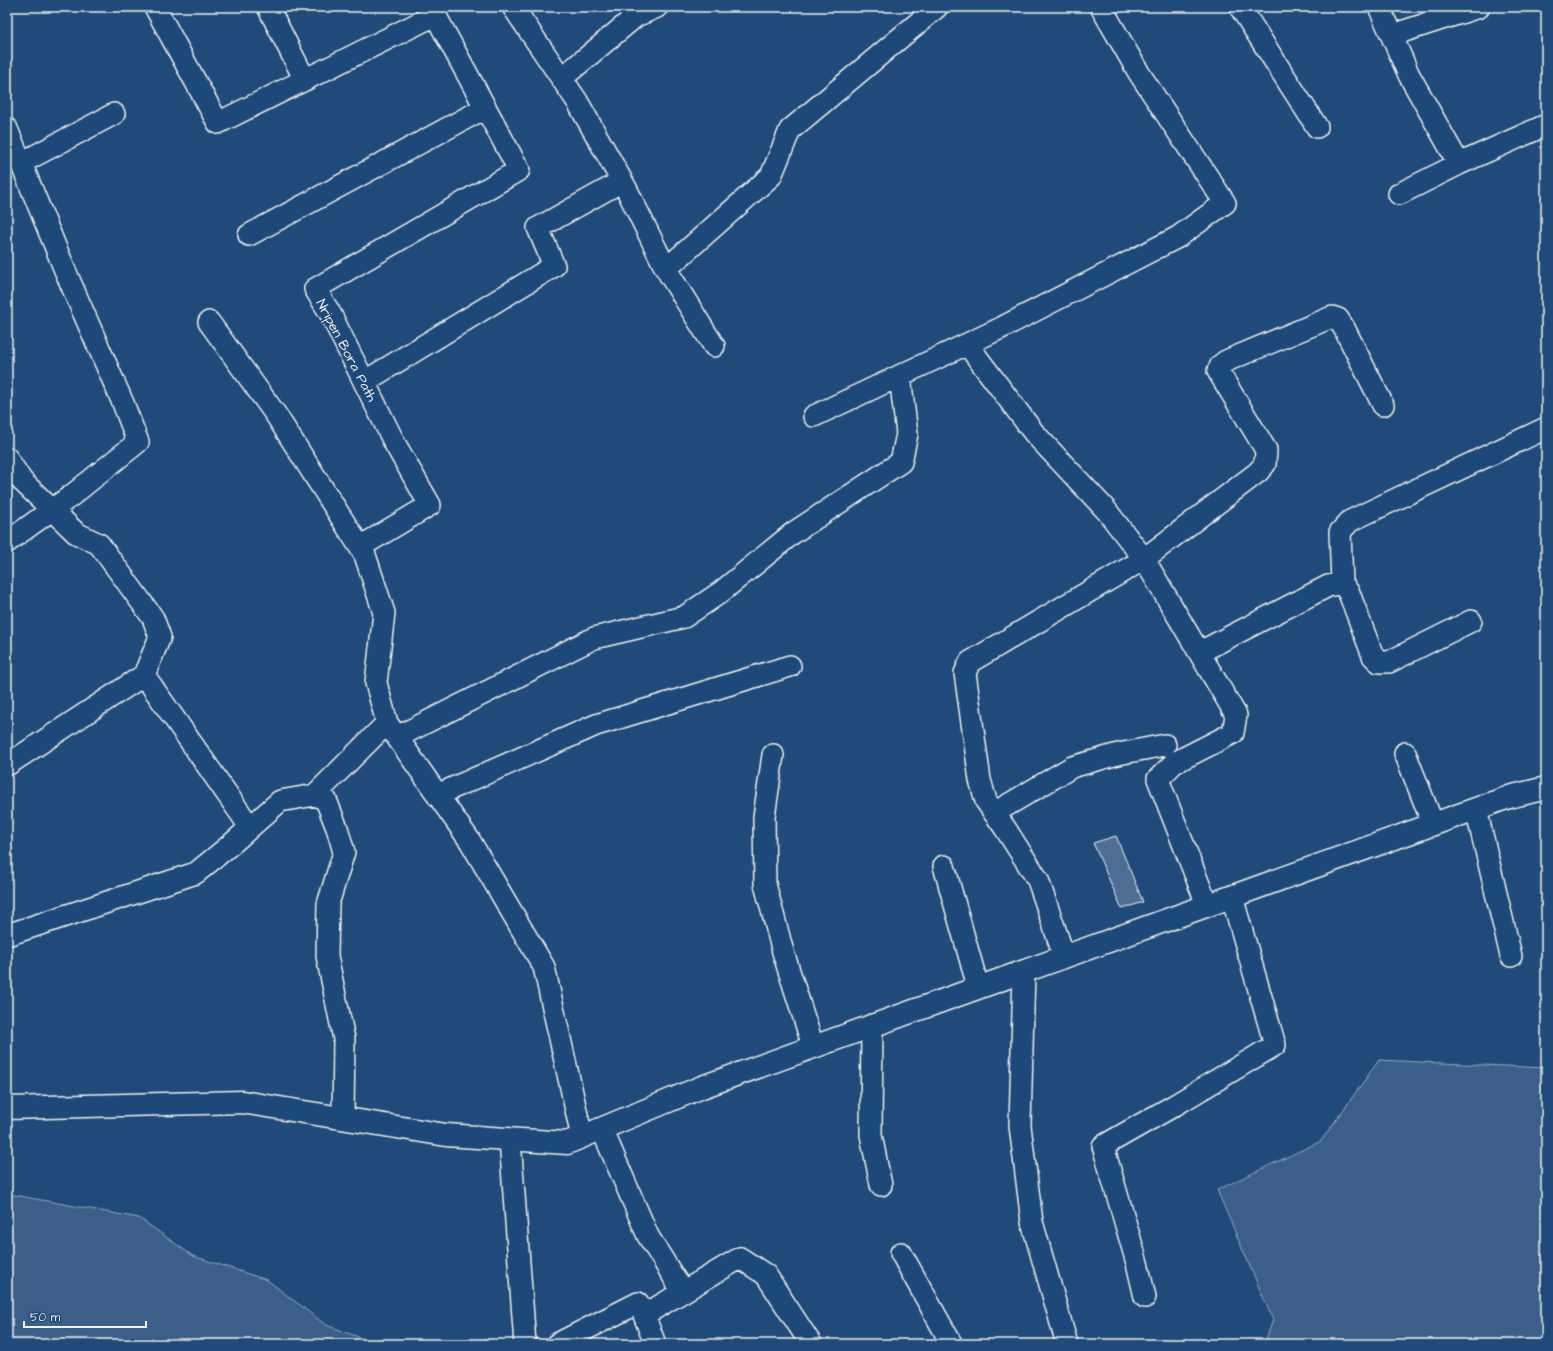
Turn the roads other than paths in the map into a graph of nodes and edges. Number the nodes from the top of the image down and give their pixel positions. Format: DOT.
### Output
graph roads {
  1 [pos="156,7"];
  2 [pos="268,7"];
  3 [pos="513,7"];
  4 [pos="657,7"];
  5 [pos="937,7"];
  6 [pos="1101,7"];
  7 [pos="1240,7"];
  8 [pos="1379,7"];
  9 [pos="1479,7"];
  10 [pos="433,11"];
  11 [pos="1392,35"];
  12 [pos="562,78"];
  13 [pos="304,80"];
  14 [pos="485,108"];
  15 [pos="114,114"];
  16 [pos="1546,125"];
  17 [pos="1317,127"];
  18 [pos="7,129"];
  19 [pos="21,163"];
  20 [pos="1459,164"];
  21 [pos="622,181"];
  22 [pos="1399,194"];
  23 [pos="249,235"];
  24 [pos="666,269"];
  25 [pos="209,322"];
  26 [pos="967,344"];
  27 [pos="714,346"];
  28 [pos="900,376"];
  29 [pos="364,382"];
  30 [pos="1383,405"];
  31 [pos="814,416"];
  32 [pos="1546,428"];
  33 [pos="7,458"];
  34 [pos="52,509"];
  35 [pos="7,542"];
  36 [pos="360,547"];
  37 [pos="1144,559"];
  38 [pos="1342,583"];
  39 [pos="1471,621"];
  40 [pos="1200,652"];
  41 [pos="790,666"];
  42 [pos="144,675"];
  43 [pos="392,730"];
  44 [pos="1165,745"];
  45 [pos="1405,753"];
  46 [pos="773,755"];
  47 [pos="7,765"];
  48 [pos="1546,788"];
  49 [pos="315,795"];
  50 [pos="437,795"];
  51 [pos="1476,808"];
  52 [pos="994,813"];
  53 [pos="1433,824"];
  54 [pos="250,827"];
  55 [pos="944,866"];
  56 [pos="1232,897"];
  57 [pos="1207,906"];
  58 [pos="7,935"];
  59 [pos="1064,956"];
  60 [pos="1512,956"];
  61 [pos="1024,971"];
  62 [pos="978,987"];
  63 [pos="872,1025"];
  64 [pos="814,1046"];
  65 [pos="7,1108"];
  66 [pos="343,1118"];
  67 [pos="592,1133"];
  68 [pos="510,1140"];
  69 [pos="881,1185"];
  70 [pos="901,1253"];
  71 [pos="683,1292"];
  72 [pos="1145,1297"];
  73 [pos="638,1303"];
  74 [pos="525,1344"];
  75 [pos="557,1344"];
  76 [pos="655,1344"];
  77 [pos="811,1344"];
  78 [pos="951,1344"];
  79 [pos="1067,1344"];
  1 -- 13 [label="street"];
  2 -- 13 [label="street"];
  3 -- 12 [label="street"];
  4 -- 12 [label="street"];
  5 -- 24 [label="street"];
  6 -- 26 [label="street"];
  7 -- 17 [label="street"];
  8 -- 11 [label="street"];
  9 -- 11 [label="street"];
  10 -- 13 [label="street"];
  10 -- 14 [label="street"];
  11 -- 20 [label="street"];
  12 -- 21 [label="street"];
  14 -- 23 [label="street"];
  14 -- 29 [label="street, Nripen Bora Path"];
  15 -- 19 [label="street"];
  16 -- 20 [label="street"];
  18 -- 19 [label="street"];
  19 -- 34 [label="street"];
  20 -- 22 [label="street"];
  21 -- 24 [label="street"];
  21 -- 29 [label="street"];
  24 -- 27 [label="street"];
  25 -- 36 [label="street"];
  26 -- 28 [label="street"];
  26 -- 37 [label="street"];
  28 -- 31 [label="street"];
  28 -- 43 [label="street"];
  29 -- 36 [label="street, Nripen Bora Path"];
  30 -- 37 [label="street"];
  32 -- 38 [label="street"];
  33 -- 34 [label="street"];
  34 -- 35 [label="street"];
  34 -- 42 [label="street"];
  36 -- 43 [label="street"];
  37 -- 40 [label="street"];
  37 -- 52 [label="street"];
  38 -- 39 [label="street"];
  38 -- 40 [label="street"];
  40 -- 57 [label="street"];
  41 -- 50 [label="street"];
  42 -- 47 [label="street"];
  42 -- 54 [label="street"];
  43 -- 49 [label="street"];
  43 -- 50 [label="street"];
  44 -- 52 [label="street"];
  45 -- 53 [label="street"];
  46 -- 64 [label="street"];
  48 -- 51 [label="main road"];
  49 -- 54 [label="street"];
  49 -- 66 [label="street"];
  50 -- 67 [label="street"];
  51 -- 53 [label="main road"];
  51 -- 60 [label="street"];
  52 -- 59 [label="street"];
  53 -- 56 [label="main road"];
  54 -- 58 [label="street"];
  55 -- 62 [label="street"];
  56 -- 57 [label="main road"];
  56 -- 72 [label="street"];
  57 -- 59 [label="main road"];
  59 -- 61 [label="main road"];
  61 -- 62 [label="main road"];
  61 -- 79 [label="street"];
  62 -- 63 [label="main road"];
  63 -- 64 [label="main road"];
  63 -- 69 [label="street"];
  64 -- 67 [label="main road"];
  65 -- 66 [label="main road"];
  66 -- 68 [label="main road"];
  67 -- 68 [label="main road"];
  67 -- 71 [label="street"];
  68 -- 74 [label="street"];
  70 -- 78 [label="street"];
  71 -- 76 [label="street"];
  71 -- 77 [label="street"];
  73 -- 75 [label="street"];
}
